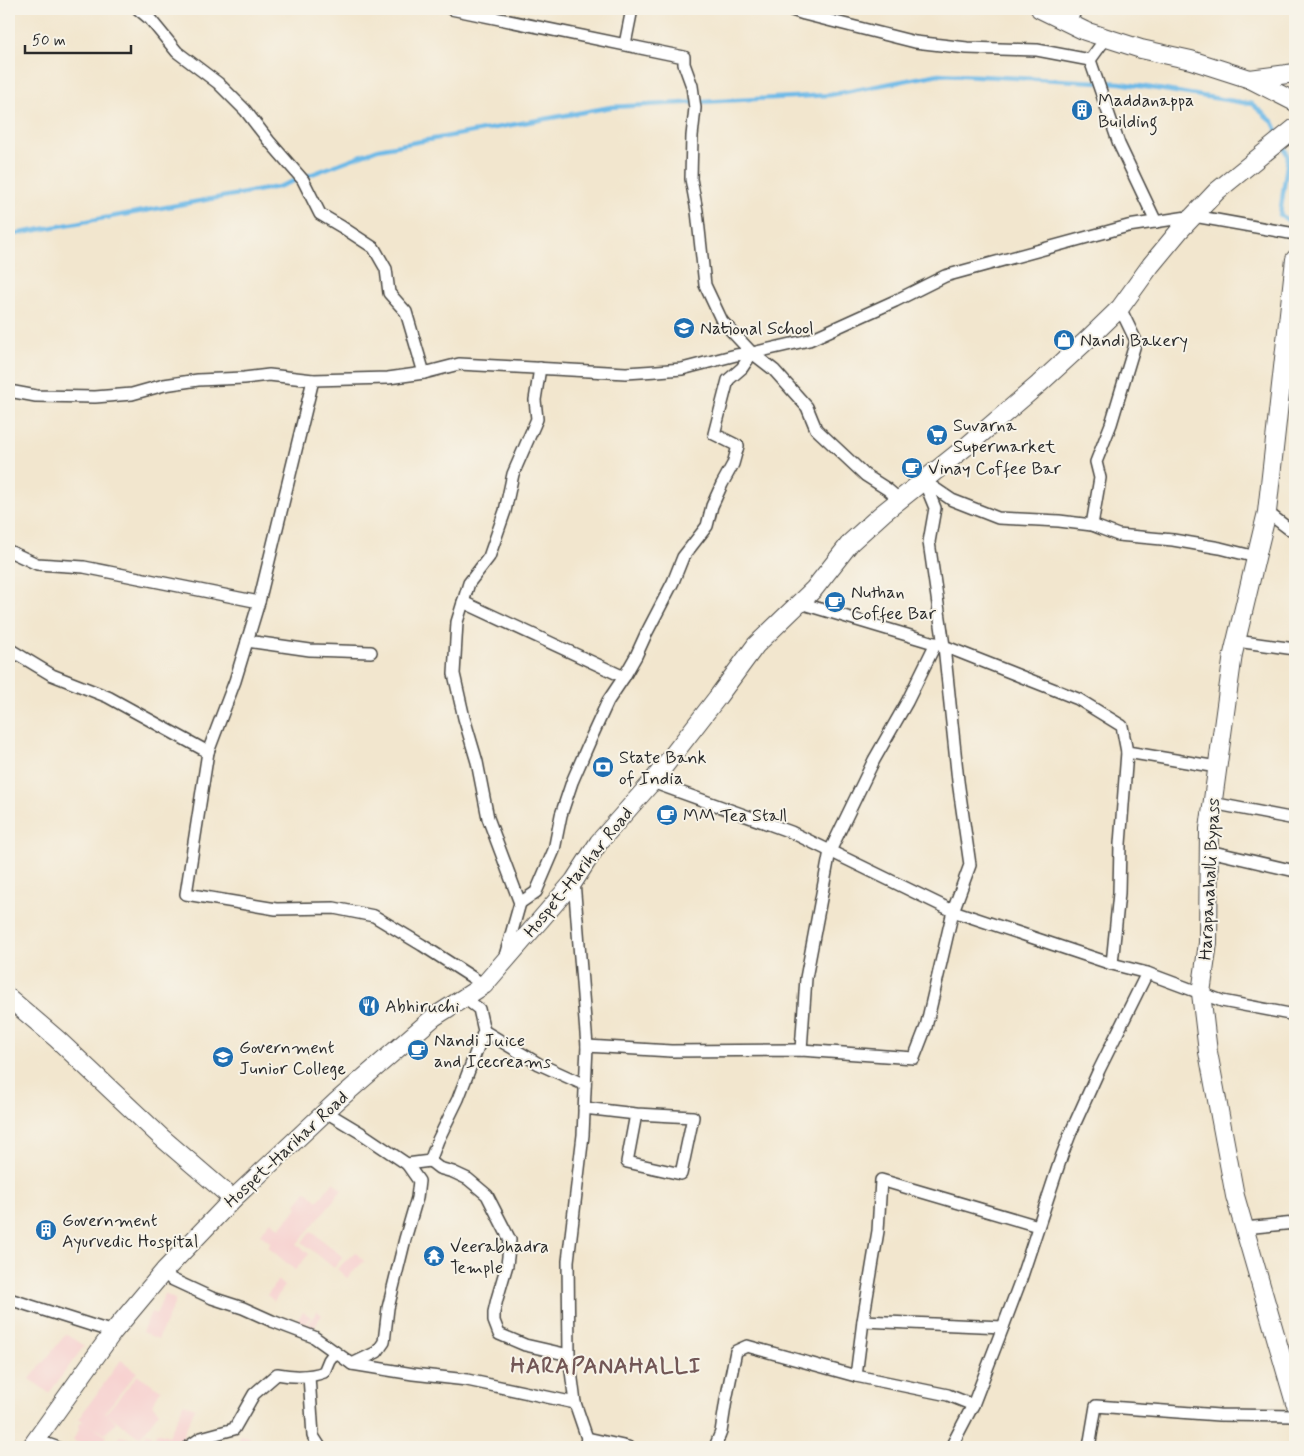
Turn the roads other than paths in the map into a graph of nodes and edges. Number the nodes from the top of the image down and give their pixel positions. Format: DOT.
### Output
graph roads {
  1 [pos="138,9"];
  2 [pos="451,9"];
  3 [pos="632,9"];
  4 [pos="789,9"];
  5 [pos="1040,9"];
  6 [pos="488,12"];
  7 [pos="1073,16"];
  8 [pos="1106,38"];
  9 [pos="625,44"];
  10 [pos="1090,60"];
  11 [pos="1295,73"];
  12 [pos="1250,79"];
  13 [pos="1295,102"];
  14 [pos="1295,128"];
  15 [pos="1194,216"];
  16 [pos="1156,222"];
  17 [pos="1295,234"];
  18 [pos="1295,259"];
  19 [pos="1120,308"];
  20 [pos="752,353"];
  21 [pos="540,368"];
  22 [pos="424,373"];
  23 [pos="313,380"];
  24 [pos="9,392"];
  25 [pos="924,481"];
  26 [pos="900,500"];
  27 [pos="1267,512"];
  28 [pos="1092,525"];
  29 [pos="1295,529"];
  30 [pos="9,551"];
  31 [pos="1256,557"];
  32 [pos="259,602"];
  33 [pos="463,602"];
  34 [pos="800,603"];
  35 [pos="247,641"];
  36 [pos="1236,641"];
  37 [pos="940,644"];
  38 [pos="9,649"];
  39 [pos="1295,649"];
  40 [pos="371,652"];
  41 [pos="624,677"];
  42 [pos="208,752"];
  43 [pos="1127,752"];
  44 [pos="1217,767"];
  45 [pos="652,782"];
  46 [pos="1212,803"];
  47 [pos="1295,819"];
  48 [pos="830,851"];
  49 [pos="1209,851"];
  50 [pos="1295,871"];
  51 [pos="574,881"];
  52 [pos="520,903"];
  53 [pos="953,911"];
  54 [pos="504,962"];
  55 [pos="1112,964"];
  56 [pos="1147,973"];
  57 [pos="484,985"];
  58 [pos="1201,993"];
  59 [pos="463,997"];
  60 [pos="9,998"];
  61 [pos="1295,1015"];
  62 [pos="484,1031"];
  63 [pos="587,1046"];
  64 [pos="801,1050"];
  65 [pos="585,1085"];
  66 [pos="584,1108"];
  67 [pos="324,1113"];
  68 [pos="636,1114"];
  69 [pos="430,1161"];
  70 [pos="407,1164"];
  71 [pos="233,1199"];
  72 [pos="1295,1223"];
  73 [pos="1038,1226"];
  74 [pos="1244,1228"];
  75 [pos="165,1270"];
  76 [pos="9,1299"];
  77 [pos="863,1321"];
  78 [pos="1003,1327"];
  79 [pos="113,1332"];
  80 [pos="335,1352"];
  81 [pos="569,1355"];
  82 [pos="352,1364"];
  83 [pos="309,1376"];
  84 [pos="856,1376"];
  85 [pos="574,1403"];
  86 [pos="1295,1404"];
  87 [pos="973,1405"];
  88 [pos="1295,1416"];
  89 [pos="586,1442"];
  90 [pos="34,1444"];
  91 [pos="56,1447"];
  92 [pos="188,1447"];
  93 [pos="320,1447"];
  94 [pos="628,1447"];
  95 [pos="715,1447"];
  96 [pos="952,1447"];
  97 [pos="1089,1447"];
  1 -- 22 [label="street"];
  2 -- 6 [label="street"];
  3 -- 9 [label="street"];
  4 -- 10 [label="street"];
  5 -- 7 [label="main road"];
  6 -- 9 [label="street"];
  7 -- 8 [label="main road"];
  8 -- 10 [label="street"];
  8 -- 12 [label="main road"];
  9 -- 20 [label="street"];
  10 -- 16 [label="street"];
  11 -- 12 [label="main road"];
  12 -- 13 [label="main road"];
  14 -- 15 [label="main road, Hospet-Harihar Road"];
  15 -- 16 [label="street"];
  15 -- 17 [label="street"];
  15 -- 19 [label="main road, Hospet-Harihar Road"];
  16 -- 20 [label="street"];
  18 -- 27 [label="main road, Harapanahalli Bypass"];
  19 -- 25 [label="main road, Hospet-Harihar Road"];
  19 -- 28 [label="street"];
  20 -- 21 [label="street"];
  20 -- 26 [label="street"];
  20 -- 41 [label="street"];
  21 -- 22 [label="street"];
  21 -- 33 [label="street"];
  22 -- 23 [label="street"];
  23 -- 24 [label="street"];
  23 -- 32 [label="street"];
  25 -- 26 [label="main road, Hospet-Harihar Road"];
  25 -- 28 [label="street"];
  25 -- 37 [label="street"];
  26 -- 34 [label="main road, Hospet-Harihar Road"];
  27 -- 29 [label="street"];
  27 -- 31 [label="main road, Harapanahalli Bypass"];
  28 -- 31 [label="street"];
  30 -- 32 [label="street"];
  31 -- 36 [label="main road, Harapanahalli Bypass"];
  32 -- 35 [label="street"];
  33 -- 41 [label="street"];
  33 -- 52 [label="street"];
  34 -- 37 [label="street"];
  34 -- 45 [label="main road, Hospet-Harihar Road"];
  35 -- 40 [label="street"];
  35 -- 42 [label="street"];
  36 -- 39 [label="street"];
  36 -- 44 [label="main road, Harapanahalli Bypass"];
  37 -- 43 [label="street"];
  37 -- 48 [label="street"];
  37 -- 53 [label="street"];
  38 -- 42 [label="street"];
  41 -- 52 [label="street"];
  42 -- 57 [label="street"];
  43 -- 44 [label="street"];
  43 -- 55 [label="street"];
  44 -- 46 [label="main road, Harapanahalli Bypass"];
  45 -- 48 [label="street"];
  45 -- 51 [label="main road, Hospet-Harihar Road"];
  46 -- 47 [label="street"];
  46 -- 49 [label="main road, Harapanahalli Bypass"];
  48 -- 53 [label="street"];
  48 -- 64 [label="street"];
  49 -- 50 [label="street"];
  49 -- 58 [label="main road, Harapanahalli Bypass"];
  51 -- 54 [label="main road, Hospet-Harihar Road"];
  51 -- 63 [label="street"];
  52 -- 54 [label="street"];
  53 -- 55 [label="street"];
  53 -- 64 [label="street"];
  54 -- 57 [label="main road, Hospet-Harihar Road"];
  55 -- 56 [label="street"];
  56 -- 58 [label="street"];
  56 -- 73 [label="street"];
  57 -- 59 [label="main road, Hospet-Harihar Road"];
  58 -- 61 [label="street"];
  58 -- 74 [label="main road, Harapanahalli Bypass"];
  59 -- 62 [label="street"];
  59 -- 67 [label="main road, Hospet-Harihar Road"];
  60 -- 71 [label="main road"];
  62 -- 65 [label="street"];
  62 -- 69 [label="street"];
  63 -- 64 [label="street"];
  63 -- 65 [label="street"];
  65 -- 66 [label="street"];
  66 -- 68 [label="street"];
  66 -- 81 [label="street"];
  67 -- 70 [label="street"];
  67 -- 71 [label="main road, Hospet-Harihar Road"];
  68 -- 68 [label="street"];
  69 -- 70 [label="street"];
  69 -- 81 [label="street"];
  70 -- 82 [label="street"];
  71 -- 75 [label="main road, Hospet-Harihar Road"];
  72 -- 74 [label="street"];
  73 -- 77 [label="street"];
  73 -- 78 [label="street"];
  74 -- 86 [label="main road, Harapanahalli Bypass"];
  75 -- 79 [label="main road, Hospet-Harihar Road"];
  75 -- 80 [label="street"];
  76 -- 79 [label="street"];
  77 -- 78 [label="street"];
  77 -- 84 [label="street"];
  78 -- 87 [label="street"];
  79 -- 90 [label="main road, Hospet-Harihar Road"];
  80 -- 82 [label="street"];
  80 -- 83 [label="street"];
  81 -- 85 [label="street"];
  82 -- 85 [label="street"];
  83 -- 92 [label="street"];
  83 -- 93 [label="street"];
  84 -- 87 [label="street"];
  84 -- 95 [label="street"];
  85 -- 89 [label="street"];
  87 -- 96 [label="street"];
  88 -- 97 [label="street"];
  89 -- 94 [label="street"];
  90 -- 91 [label="street"];
}
